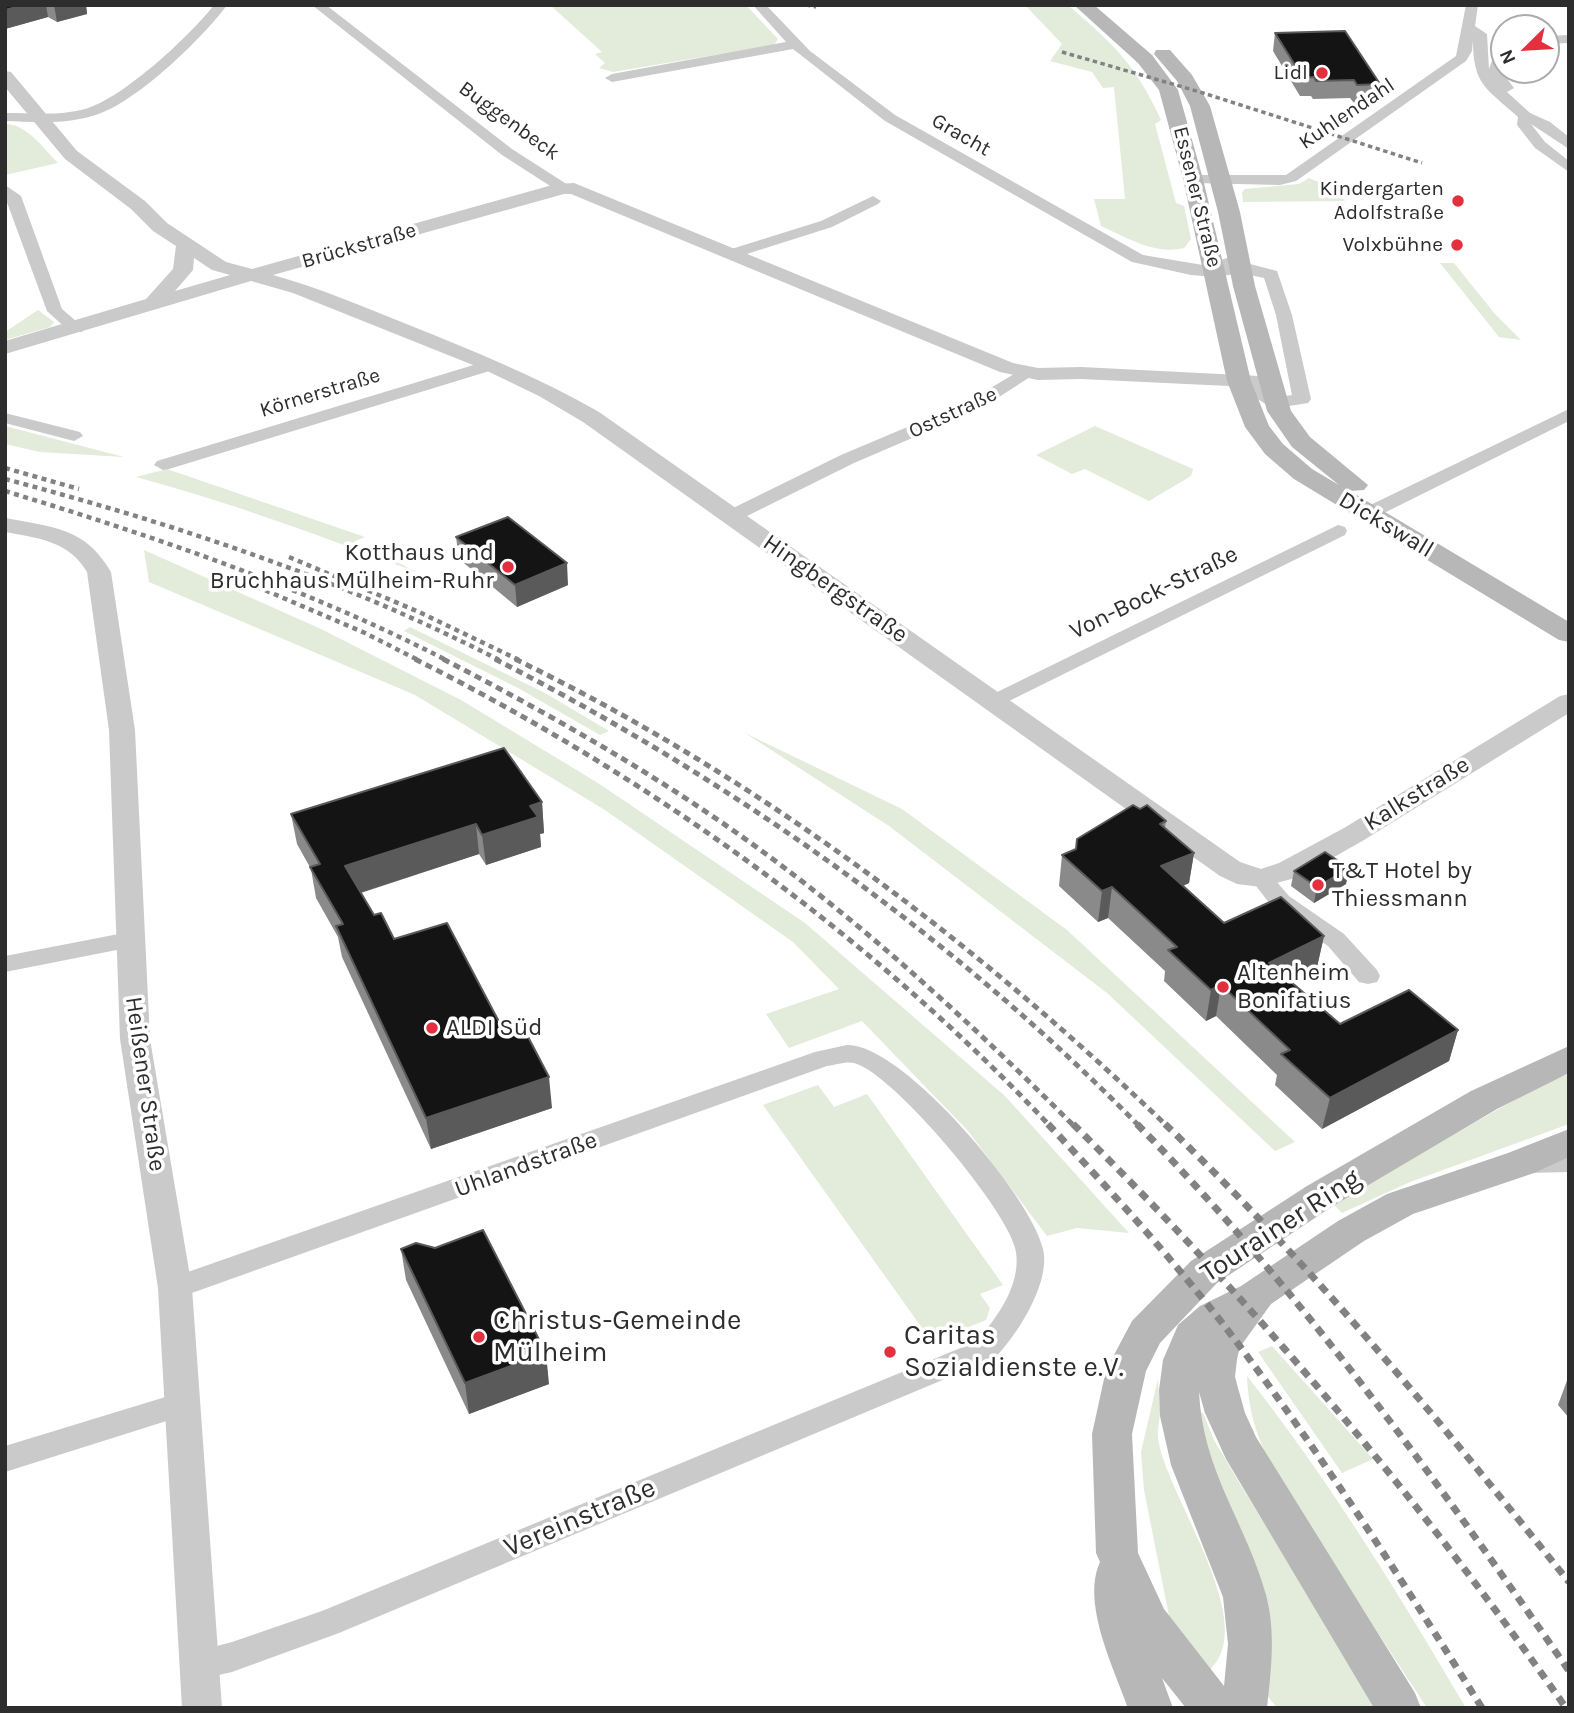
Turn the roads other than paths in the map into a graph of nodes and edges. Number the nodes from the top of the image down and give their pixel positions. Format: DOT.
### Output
graph roads {
  1 [pos="318,5"];
  2 [pos="759,5"];
  3 [pos="1083,5"];
  4 [pos="1105,5"];
  5 [pos="1472,5"];
  6 [pos="224,6"];
  7 [pos="1469,27"];
  8 [pos="796,44"];
  9 [pos="5,76"];
  10 [pos="612,78"];
  11 [pos="1504,84"];
  12 [pos="1507,98"];
  13 [pos="1525,116"];
  14 [pos="5,117"];
  15 [pos="40,120"];
  16 [pos="1568,144"];
  17 [pos="1569,168"];
  18 [pos="1193,179"];
  19 [pos="1221,180"];
  20 [pos="563,188"];
  21 [pos="5,189"];
  22 [pos="873,201"];
  23 [pos="138,205"];
  24 [pos="186,244"];
  25 [pos="731,254"];
  26 [pos="1213,266"];
  27 [pos="1240,268"];
  28 [pos="256,275"];
  29 [pos="154,303"];
  30 [pos="76,328"];
  31 [pos="5,348"];
  32 [pos="490,365"];
  33 [pos="1024,373"];
  34 [pos="1239,381"];
  35 [pos="1273,393"];
  36 [pos="1569,414"];
  37 [pos="5,418"];
  38 [pos="74,436"];
  39 [pos="163,465"];
  40 [pos="1377,509"];
  41 [pos="732,516"];
  42 [pos="5,525"];
  43 [pos="1338,531"];
  44 [pos="1569,615"];
  45 [pos="1569,634"];
  46 [pos="994,701"];
  47 [pos="1569,702"];
  48 [pos="1261,878"];
  49 [pos="129,940"];
  50 [pos="5,964"];
  51 [pos="1368,976"];
  52 [pos="1569,1058"];
  53 [pos="877,1064"];
  54 [pos="1569,1142"];
  55 [pos="1569,1162"];
  56 [pos="1521,1163"];
  57 [pos="175,1288"];
  58 [pos="1257,1293"];
  59 [pos="185,1403"];
  60 [pos="5,1459"];
  61 [pos="1116,1553"];
  62 [pos="201,1664"];
  63 [pos="202,1708"];
  64 [pos="1151,1708"];
  65 [pos="1215,1708"];
  66 [pos="1244,1708"];
  67 [pos="1399,1708"];
  1 -- 20 [label="street, Buggenbeck"];
  2 -- 8 [label="street, Gracht"];
  3 -- 18 [label="main road, Essener Straße"];
  4 -- 19 [label="main road, Essener Straße"];
  5 -- 7 [label="street, Kuhlendahl"];
  6 -- 15 [label="street"];
  7 -- 12 [label="street"];
  7 -- 19 [label="street, Kuhlendahl"];
  8 -- 10 [label="street"];
  8 -- 26 [label="street, Gracht"];
  9 -- 15 [label="street, Hingbergstraße"];
  11 -- 12 [label="street"];
  12 -- 13 [label="street"];
  13 -- 16 [label="street"];
  13 -- 17 [label="street"];
  14 -- 15 [label="street"];
  15 -- 23 [label="street, Hingbergstraße"];
  18 -- 19 [label="street, Kuhlendahl"];
  18 -- 26 [label="main road, Essener Straße"];
  19 -- 27 [label="main road, Essener Straße"];
  20 -- 25 [label="street, Buggenbeck"];
  20 -- 28 [label="street, Brückstraße"];
  21 -- 30 [label="street"];
  22 -- 25 [label="street"];
  23 -- 24 [label="street, Hingbergstraße"];
  23 -- 28 [label="street, Hingbergstraße"];
  24 -- 28 [label="street, Hingbergstraße"];
  24 -- 29 [label="street"];
  25 -- 33 [label="street, Buggenbeck"];
  26 -- 27 [label="street, Gracht"];
  26 -- 34 [label="main road, Essener Straße"];
  27 -- 35 [label="main road, Essener Straße"];
  27 -- 35 [label="street, Essener Straße"];
  28 -- 29 [label="street, Brückstraße"];
  28 -- 32 [label="street, Hingbergstraße"];
  29 -- 30 [label="street, Brückstraße"];
  30 -- 31 [label="street, Brückstraße"];
  32 -- 39 [label="street, Körnerstraße"];
  32 -- 41 [label="street, Hingbergstraße"];
  33 -- 34 [label="street, Oststraße"];
  33 -- 41 [label="street, Oststraße"];
  34 -- 35 [label="street, Oststraße"];
  34 -- 40 [label="main road, Dickswall"];
  35 -- 40 [label="main road, Dickswall"];
  36 -- 40 [label="street"];
  37 -- 38 [label="street"];
  40 -- 44 [label="main road, Dickswall"];
  40 -- 45 [label="main road, Dickswall"];
  41 -- 46 [label="street, Hingbergstraße"];
  42 -- 49 [label="street, Heißener Straße"];
  43 -- 46 [label="street, Von-Bock-Straße"];
  46 -- 48 [label="street, Hingbergstraße"];
  47 -- 48 [label="street, Kalkstraße"];
  48 -- 51 [label="street"];
  49 -- 50 [label="street"];
  49 -- 57 [label="street, Heißener Straße"];
  52 -- 61 [label="main road, Tourainer Ring"];
  53 -- 57 [label="street, Uhlandstraße"];
  53 -- 62 [label="street, Vereinstraße"];
  54 -- 56 [label="main road, Tourainer Ring"];
  55 -- 56 [label="street"];
  56 -- 58 [label="main road, Tourainer Ring"];
  57 -- 59 [label="street, Heißener Straße"];
  58 -- 66 [label="main road"];
  58 -- 67 [label="main road, Tourainer Ring"];
  59 -- 60 [label="street"];
  59 -- 62 [label="street, Heißener Straße"];
  61 -- 64 [label="main road"];
  61 -- 65 [label="main road, Tourainer Ring"];
  62 -- 63 [label="street, Heißener Straße"];
}
